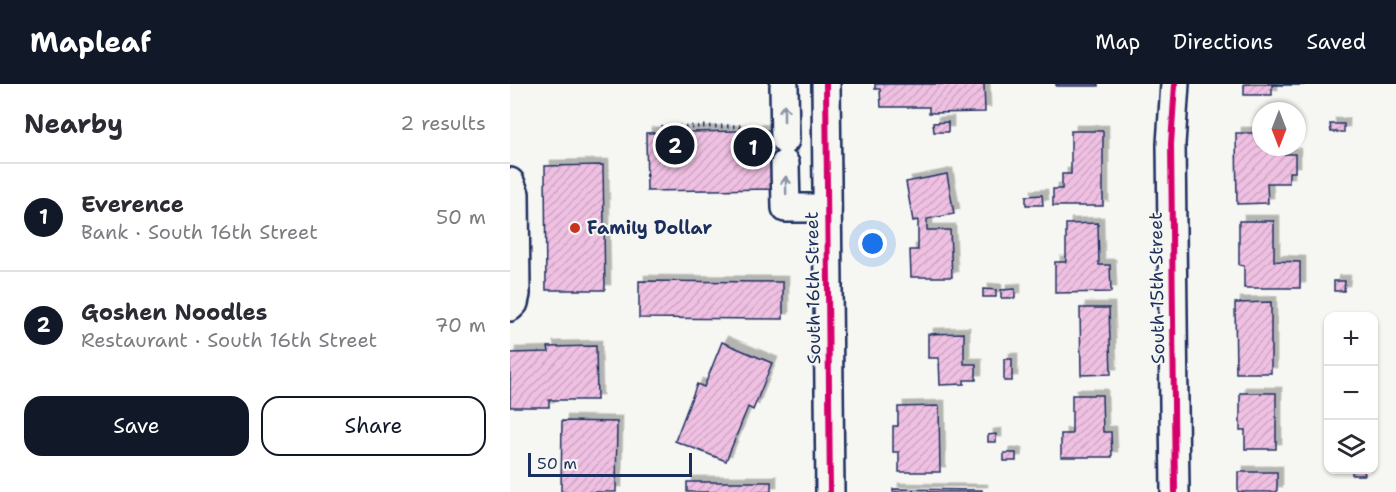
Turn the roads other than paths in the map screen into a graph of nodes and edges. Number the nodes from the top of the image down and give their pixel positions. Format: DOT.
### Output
graph roads {
  1 [pos="826,84"];
  2 [pos="1175,84"];
  3 [pos="784,86"];
  4 [pos="510,183"];
  5 [pos="827,208"];
  6 [pos="510,307"];
  7 [pos="830,492"];
  8 [pos="1175,492"];
  1 -- 5 [label="street, South 16th Street"];
  2 -- 8 [label="street, South 15th Street"];
  5 -- 3 [label="street, one-way"];
  4 -- 6 [label="street"];
  5 -- 7 [label="street, South 16th Street"];
}
